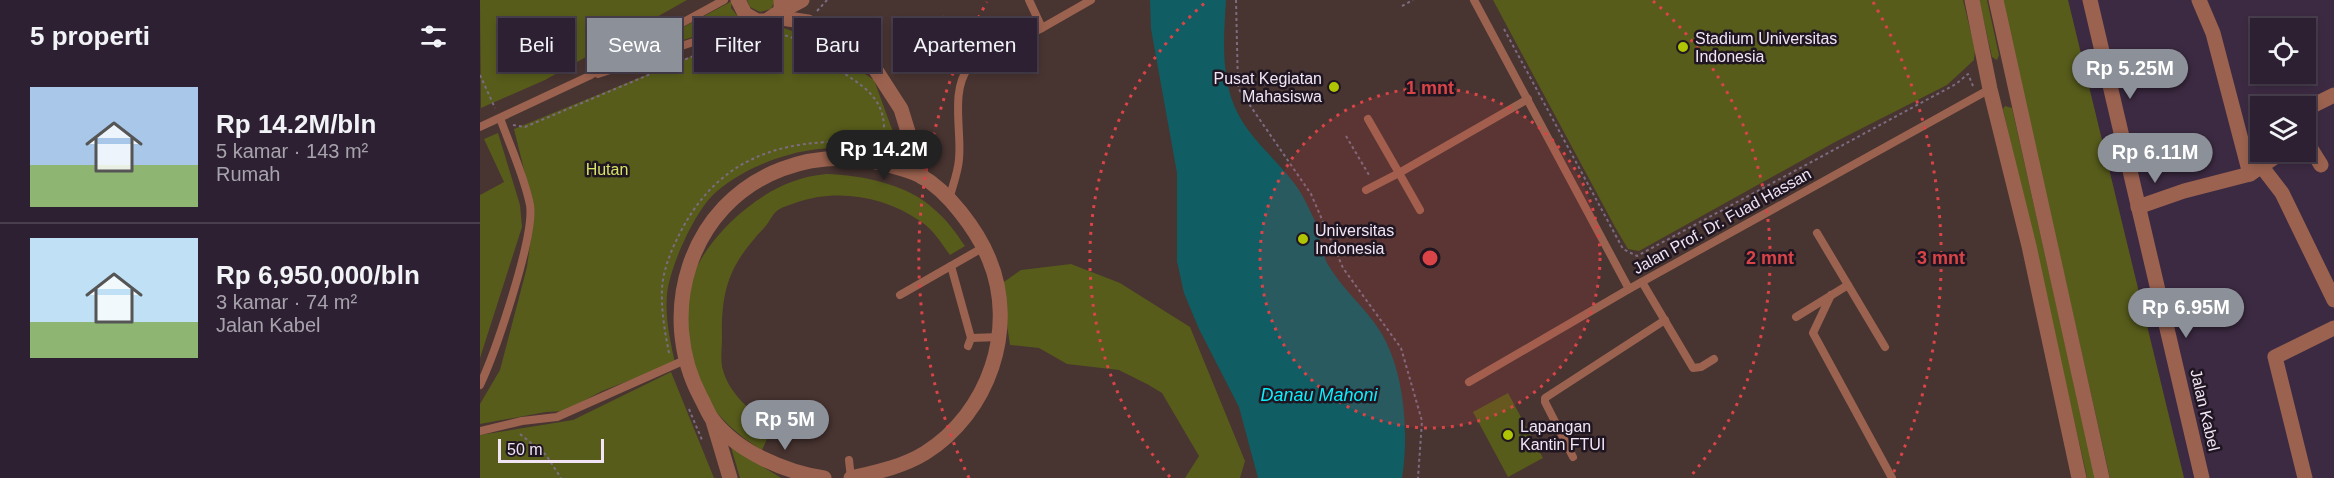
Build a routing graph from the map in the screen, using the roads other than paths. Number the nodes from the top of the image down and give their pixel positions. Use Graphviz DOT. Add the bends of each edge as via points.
graph roads {
  1 [pos="724,0"];
  2 [pos="738,0"];
  3 [pos="802,0"];
  4 [pos="1029,0"];
  5 [pos="1090,0"];
  6 [pos="1474,0"];
  7 [pos="1972,0"];
  8 [pos="1995,0"];
  9 [pos="2090,0"];
  10 [pos="2199,0"];
  11 [pos="777,14"];
  12 [pos="752,18"];
  13 [pos="1042,28"];
  14 [pos="1037,31"];
  15 [pos="694,42"];
  16 [pos="966,72"];
  17 [pos="589,76"];
  18 [pos="2014,86"];
  19 [pos="1983,92"];
  20 [pos="2334,95"];
  21 [pos="1527,99"];
  22 [pos="2316,104"];
  23 [pos="500,118"];
  24 [pos="1368,119"];
  25 [pos="480,127"];
  26 [pos="2316,157"];
  27 [pos="2268,162"];
  28 [pos="2321,165"];
  29 [pos="2256,170"];
  30 [pos="1399,173"];
  31 [pos="922,177"];
  32 [pos="1366,190"];
  33 [pos="949,201"];
  34 [pos="2138,207"];
  35 [pos="1420,210"];
  36 [pos="1817,232"];
  37 [pos="984,247"];
  38 [pos="951,266"];
  39 [pos="1642,282"];
  40 [pos="1848,285"];
  41 [pos="1629,289"];
  42 [pos="900,295"];
  43 [pos="1831,295"];
  44 [pos="2334,300"];
  45 [pos="1796,317"];
  46 [pos="1665,320"];
  47 [pos="2334,328"];
  48 [pos="1000,337"];
  49 [pos="1885,347"];
  50 [pos="1714,359"];
  51 [pos="679,364"];
  52 [pos="1468,382"];
  53 [pos="480,386"];
  54 [pos="713,420"];
  55 [pos="480,431"];
  56 [pos="1573,457"];
  57 [pos="849,460"];
  58 [pos="800,476"];
  59 [pos="730,478"];
  60 [pos="824,478"];
  61 [pos="851,478"];
  62 [pos="1892,478"];
  63 [pos="2079,478"];
  64 [pos="2102,478"];
  65 [pos="2202,478"];
  66 [pos="2305,478"];
  1 -- 17 [label="lane"];
  2 -- 12 [label="street"];
  3 -- 11 [label="street"];
  4 -- 13 [label="lane"];
  5 -- 13 [label="lane"];
  6 -- 21 [label="lane, Jalan Prof. Dr. Fuad Hassan"];
  7 -- 19 [label="street"];
  8 -- 18 [label="street"];
  9 -- 34 [label="street, Jalan Kabel"];
  10 -- 29 [label="street"];
  11 -- 31 [label="street" via="808,21 872,64 902,109"];
  13 -- 14 [label="lane"];
  15 -- 17 [label="lane"];
  16 -- 33 [label="lane" via="960,90 959,161"];
  17 -- 23 [label="lane"];
  18 -- 19 [label="street"];
  18 -- 64 [label="street"];
  19 -- 39 [label="lane, Jalan Prof. Dr. Fuad Hassan"];
  19 -- 63 [label="street" via="2029,246"];
  20 -- 22 [label="street"];
  21 -- 30 [label="lane"];
  21 -- 41 [label="lane, Jalan Prof. Dr. Fuad Hassan"];
  23 -- 25 [label="lane"];
  23 -- 53 [label="lane" via="524,184 530,207 530,232"];
  24 -- 30 [label="lane"];
  26 -- 28 [label="street"];
  27 -- 29 [label="street"];
  29 -- 34 [label="street"];
  29 -- 44 [label="street" via="2282,193"];
  30 -- 32 [label="lane"];
  30 -- 35 [label="lane"];
  31 -- 33 [label="street"];
  31 -- 51 [label="street" via="872,161 822,159 774,172 745,190 715,218 690,262 680,311"];
  33 -- 37 [label="street" via="965,216"];
  34 -- 65 [label="street, Jalan Kabel"];
  36 -- 40 [label="lane"];
  37 -- 38 [label="lane"];
  37 -- 48 [label="street" via="993,269"];
  38 -- 42 [label="lane"];
  38 -- 48 [label="lane" via="969,342"];
  39 -- 41 [label="lane, Jalan Prof. Dr. Fuad Hassan"];
  39 -- 46 [label="lane"];
  40 -- 43 [label="lane"];
  40 -- 49 [label="lane"];
  41 -- 52 [label="lane"];
  43 -- 45 [label="lane"];
  43 -- 62 [label="lane" via="1814,333"];
  46 -- 50 [label="lane" via="1693,368"];
  46 -- 56 [label="lane" via="1545,398"];
  47 -- 66 [label="street" via="2275,357"];
  48 -- 61 [label="street" via="985,386 950,434 899,466"];
  51 -- 54 [label="street"];
  51 -- 55 [label="lane" via="557,417"];
  54 -- 58 [label="street" via="761,458"];
  54 -- 59 [label="street"];
  57 -- 61 [label="lane"];
  58 -- 60 [label="street"];
}
